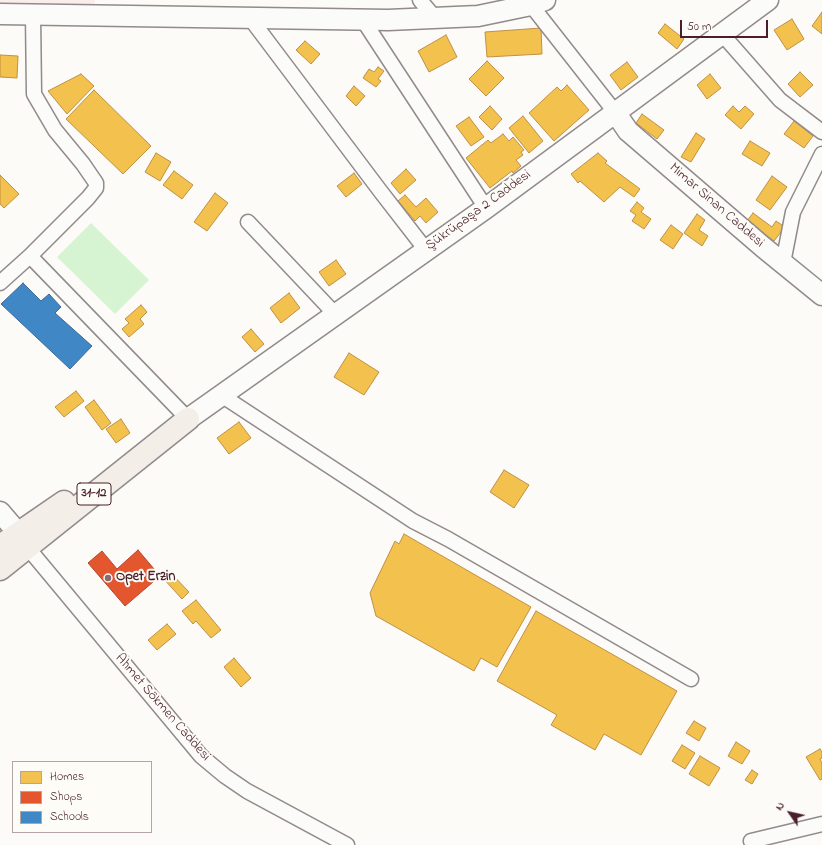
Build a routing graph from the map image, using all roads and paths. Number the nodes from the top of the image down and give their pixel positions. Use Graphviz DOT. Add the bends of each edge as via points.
graph roads {
  1 [pos="420,0"];
  2 [pos="768,0"];
  3 [pos="538,3"];
  4 [pos="0,14"];
  5 [pos="33,15"];
  6 [pos="250,18"];
  7 [pos="435,18"];
  8 [pos="362,20"];
  9 [pos="722,34"];
  10 [pos="615,112"];
  11 [pos="822,132"];
  12 [pos="822,154"];
  13 [pos="486,208"];
  14 [pos="248,222"];
  15 [pos="426,250"];
  16 [pos="30,256"];
  17 [pos="782,263"];
  18 [pos="0,283"];
  19 [pos="822,295"];
  20 [pos="335,314"];
  21 [pos="221,395"];
  22 [pos="188,419"];
  23 [pos="0,512"];
  24 [pos="22,541"];
  25 [pos="0,546"];
  26 [pos="0,569"];
  27 [pos="691,679"];
  28 [pos="822,824"];
  29 [pos="751,841"];
  30 [pos="346,845"];
  1 -- 7 [label="street"];
  2 -- 9 [label="street, Şükrüpaşa 2 Caddesi / 31-12"];
  3 -- 7 [label="street" via="478,16"];
  3 -- 10 [label="street"];
  4 -- 5 [label="street"];
  5 -- 6 [label="street"];
  5 -- 16 [label="street" via="34,94 55,130 96,183 96,188"];
  6 -- 8 [label="street"];
  6 -- 15 [label="street"];
  7 -- 8 [label="street"];
  8 -- 13 [label="street"];
  9 -- 10 [label="street, Şükrüpaşa 2 Caddesi / 31-12"];
  9 -- 11 [label="street" via="780,100"];
  10 -- 13 [label="street, Şükrüpaşa 2 Caddesi / 31-12"];
  10 -- 17 [label="street, Mimar Sinan Caddesi" via="628,131"];
  12 -- 17 [label="street" via="793,212"];
  13 -- 15 [label="street, Şükrüpaşa 2 Caddesi / 31-12"];
  14 -- 20 [label="street"];
  15 -- 20 [label="street, Şükrüpaşa 2 Caddesi / 31-12"];
  16 -- 18 [label="street"];
  16 -- 22 [label="street"];
  17 -- 19 [label="street, Mimar Sinan Caddesi"];
  20 -- 21 [label="street, Şükrüpaşa 2 Caddesi / 31-12"];
  21 -- 22 [label="street, Şükrüpaşa 2 Caddesi / 31-12"];
  21 -- 27 [label="street" via="413,521"];
  22 -- 24 [label="main road, 31-12"];
  23 -- 24 [label="street"];
  24 -- 25 [label="main road, 31-12"];
  24 -- 26 [label="main road, 31-12"];
  24 -- 30 [label="street, Ahmet Sökmen Caddesi" via="201,756 247,791"];
  28 -- 29 [label="street"];
}
